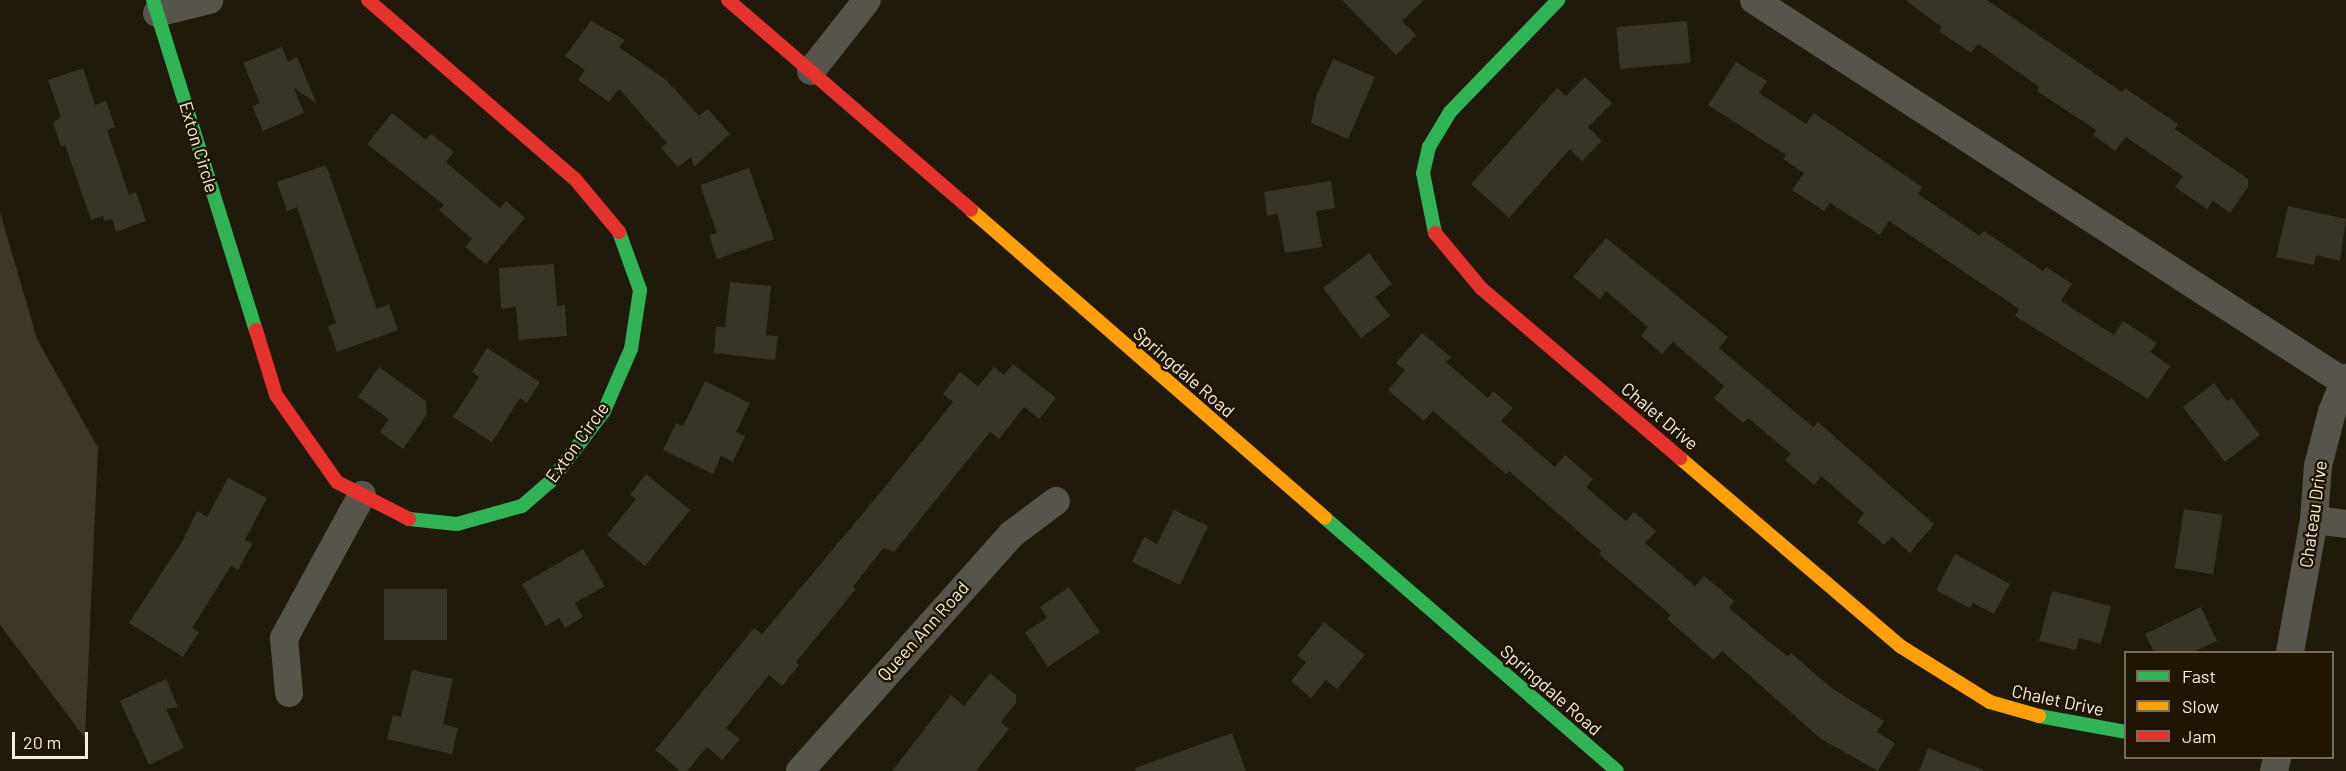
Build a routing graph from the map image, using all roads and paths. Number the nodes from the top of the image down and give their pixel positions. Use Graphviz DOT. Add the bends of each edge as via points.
graph roads {
  1 [pos="209,0"];
  2 [pos="368,0"];
  3 [pos="728,0"];
  4 [pos="867,0"];
  5 [pos="1558,0"];
  6 [pos="1754,0"];
  7 [pos="155,7"];
  8 [pos="811,71"];
  9 [pos="2345,380"];
  10 [pos="362,495"];
  11 [pos="1056,501"];
  12 [pos="2314,520"];
  13 [pos="2346,524"];
  14 [pos="2290,651"];
  15 [pos="289,693"];
  16 [pos="2124,732"];
  17 [pos="800,771"];
  18 [pos="1617,771"];
  1 -- 7 [label="street, Exton Circle"];
  2 -- 10 [label="street, Exton Circle" via="574,179 618,231 640,290 631,349 604,411 550,482 522,506 457,524 408,519"];
  3 -- 8 [label="street, Springdale Road"];
  4 -- 8 [label="street"];
  5 -- 16 [label="street, Chalet Drive" via="1450,112 1429,147 1423,173 1432,229 1450,255 1481,288 1900,646 1990,702 2018,712"];
  6 -- 9 [label="street"];
  7 -- 10 [label="street, Exton Circle" via="276,395 337,482"];
  8 -- 18 [label="street, Springdale Road"];
  9 -- 12 [label="street, Chateau Drive" via="2318,466"];
  10 -- 15 [label="street" via="284,638"];
  11 -- 17 [label="street, Queen Ann Road" via="1012,534"];
  12 -- 13 [label="street"];
  12 -- 14 [label="street, Chateau Drive"];
}
